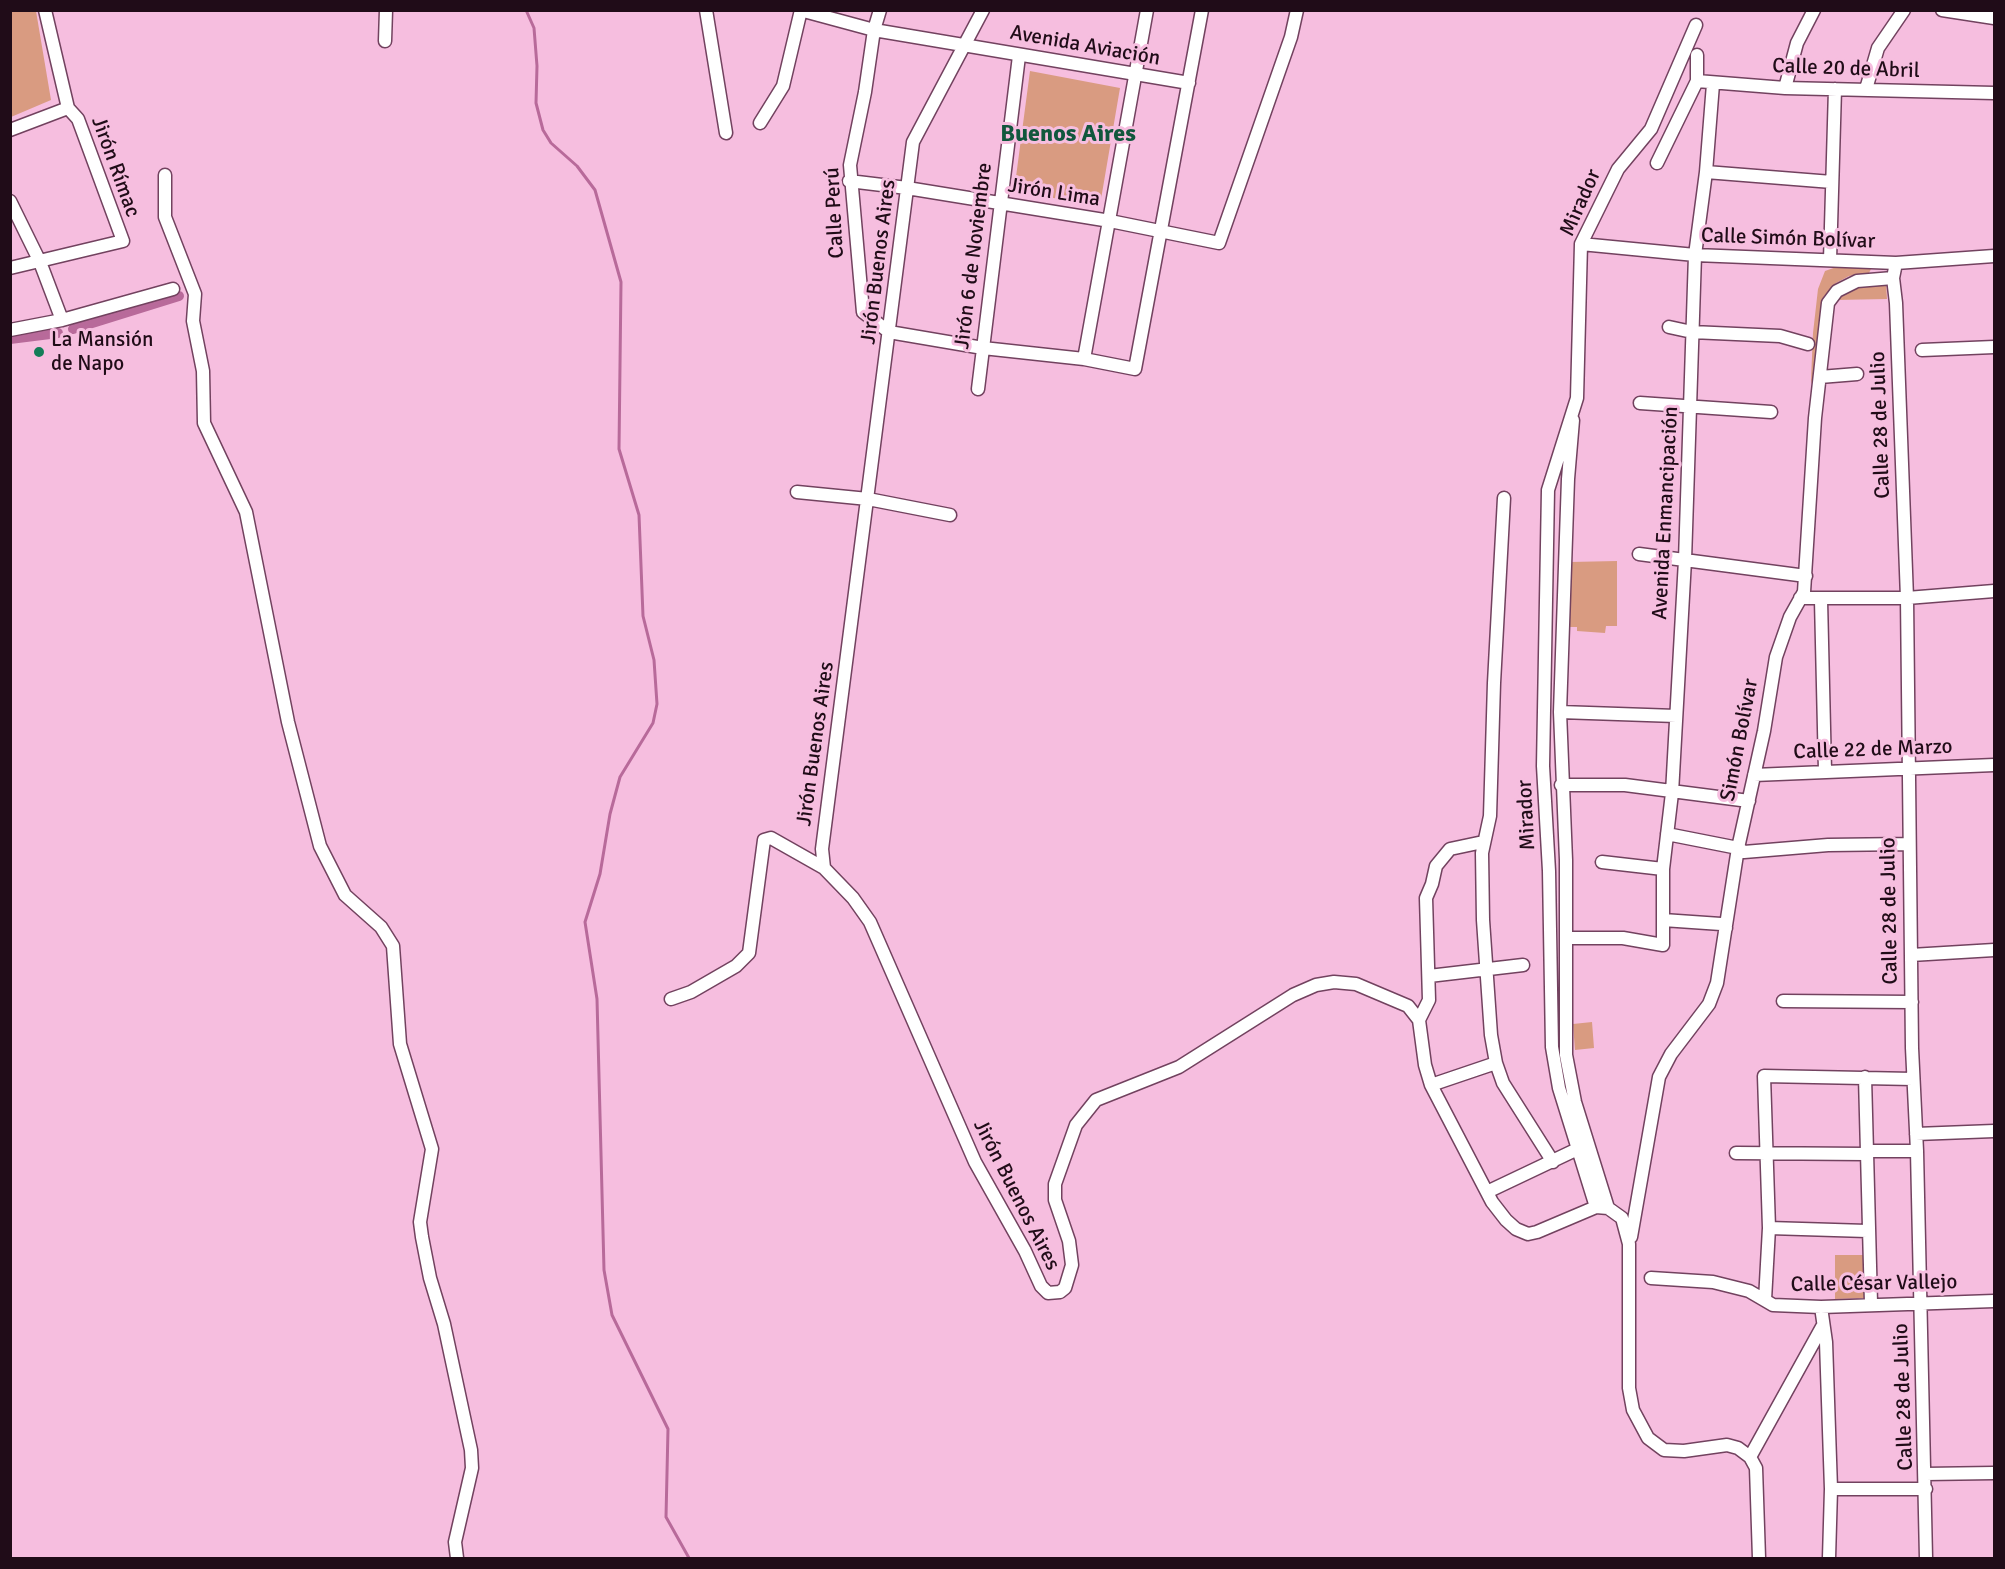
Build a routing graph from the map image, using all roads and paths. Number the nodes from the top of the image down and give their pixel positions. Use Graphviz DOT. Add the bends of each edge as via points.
graph roads {
  1 [pos="45,10"];
  2 [pos="386,10"];
  3 [pos="706,10"];
  4 [pos="880,10"];
  5 [pos="983,10"];
  6 [pos="1148,10"];
  7 [pos="1202,10"];
  8 [pos="1297,10"];
  9 [pos="1814,10"];
  10 [pos="1904,10"];
  11 [pos="1942,10"];
  12 [pos="801,11"];
  13 [pos="1995,18"];
  14 [pos="1696,25"];
  15 [pos="874,30"];
  16 [pos="385,41"];
  17 [pos="966,44"];
  18 [pos="1697,55"];
  19 [pos="1019,56"];
  20 [pos="1136,75"];
  21 [pos="1696,81"];
  22 [pos="1189,83"];
  23 [pos="1713,84"];
  24 [pos="1785,88"];
  25 [pos="1866,88"];
  26 [pos="1835,89"];
  27 [pos="1995,93"];
  28 [pos="62,111"];
  29 [pos="760,123"];
  30 [pos="10,130"];
  31 [pos="726,133"];
  32 [pos="1657,163"];
  33 [pos="1706,172"];
  34 [pos="165,175"];
  35 [pos="849,181"];
  36 [pos="1832,182"];
  37 [pos="907,188"];
  38 [pos="10,201"];
  39 [pos="1000,204"];
  40 [pos="1110,221"];
  41 [pos="1162,231"];
  42 [pos="1581,244"];
  43 [pos="1695,255"];
  44 [pos="1995,256"];
  45 [pos="1830,260"];
  46 [pos="40,262"];
  47 [pos="1896,263"];
  48 [pos="10,268"];
  49 [pos="1893,278"];
  50 [pos="173,289"];
  51 [pos="62,320"];
  52 [pos="1669,327"];
  53 [pos="10,330"];
  54 [pos="889,332"];
  55 [pos="1692,332"];
  56 [pos="1808,344"];
  57 [pos="1995,346"];
  58 [pos="982,348"];
  59 [pos="1922,350"];
  60 [pos="1084,359"];
  61 [pos="1857,374"];
  62 [pos="1820,377"];
  63 [pos="978,389"];
  64 [pos="1640,403"];
  65 [pos="1691,408"];
  66 [pos="1771,412"];
  67 [pos="1573,419"];
  68 [pos="797,492"];
  69 [pos="1504,498"];
  70 [pos="868,499"];
  71 [pos="950,515"];
  72 [pos="1639,554"];
  73 [pos="1685,560"];
  74 [pos="1806,576"];
  75 [pos="1995,591"];
  76 [pos="1800,598"];
  77 [pos="1907,598"];
  78 [pos="1821,600"];
  79 [pos="1560,712"];
  80 [pos="1676,716"];
  81 [pos="1995,765"];
  82 [pos="1907,768"];
  83 [pos="1825,771"];
  84 [pos="1754,775"];
  85 [pos="1561,785"];
  86 [pos="1672,793"];
  87 [pos="1749,801"];
  88 [pos="1667,834"];
  89 [pos="1483,842"];
  90 [pos="1908,844"];
  91 [pos="1738,848"];
  92 [pos="1602,862"];
  93 [pos="824,868"];
  94 [pos="1663,869"];
  95 [pos="1663,920"];
  96 [pos="1726,928"];
  97 [pos="1567,938"];
  98 [pos="1995,950"];
  99 [pos="1911,955"];
  100 [pos="1522,966"];
  101 [pos="1486,969"];
  102 [pos="1429,976"];
  103 [pos="671,999"];
  104 [pos="1783,1001"];
  105 [pos="1912,1002"];
  106 [pos="1419,1020"];
  107 [pos="1496,1063"];
  108 [pos="1865,1077"];
  109 [pos="1913,1079"];
  110 [pos="1431,1085"];
  111 [pos="1995,1131"];
  112 [pos="1916,1134"];
  113 [pos="1583,1146"];
  114 [pos="1917,1151"];
  115 [pos="1767,1152"];
  116 [pos="1736,1154"];
  117 [pos="1866,1154"];
  118 [pos="1553,1162"];
  119 [pos="1487,1192"];
  120 [pos="1602,1207"];
  121 [pos="1769,1228"];
  122 [pos="1867,1231"];
  123 [pos="1629,1244"];
  124 [pos="1651,1278"];
  125 [pos="1765,1300"];
  126 [pos="1995,1301"];
  127 [pos="1921,1302"];
  128 [pos="1871,1304"];
  129 [pos="1821,1307"];
  130 [pos="1822,1327"];
  131 [pos="1750,1457"];
  132 [pos="1995,1473"];
  133 [pos="1925,1474"];
  134 [pos="1831,1489"];
  135 [pos="1926,1489"];
  136 [pos="457,1558"];
  137 [pos="1759,1558"];
  138 [pos="1829,1558"];
  139 [pos="1926,1558"];
  1 -- 28 [label="street, Jirón Rímac"];
  2 -- 16 [label="street"];
  3 -- 31 [label="street"];
  4 -- 15 [label="street, Calle Perú"];
  5 -- 17 [label="street, Jirón Buenos Aires"];
  6 -- 20 [label="street"];
  7 -- 22 [label="street"];
  8 -- 41 [label="street, Jirón Lima" via="1219,243"];
  9 -- 24 [label="street" via="1797,43"];
  10 -- 25 [label="street" via="1878,48"];
  11 -- 13 [label="street"];
  12 -- 15 [label="street, Avenida Aviación"];
  12 -- 29 [label="street" via="783,86"];
  14 -- 42 [label="street, Mirador" via="1651,129 1618,169"];
  15 -- 17 [label="street, Avenida Aviación"];
  15 -- 35 [label="street, Calle Perú"];
  17 -- 19 [label="street, Avenida Aviación"];
  17 -- 37 [label="street, Jirón Buenos Aires" via="913,142"];
  18 -- 21 [label="street"];
  19 -- 20 [label="street, Avenida Aviación"];
  19 -- 39 [label="street, Jirón 6 de Noviembre"];
  20 -- 22 [label="street, Avenida Aviación"];
  20 -- 40 [label="street"];
  21 -- 23 [label="street, Calle 20 de Abril"];
  21 -- 32 [label="street"];
  22 -- 41 [label="street"];
  23 -- 24 [label="street, Calle 20 de Abril"];
  23 -- 33 [label="street, Avenida Enmancipación"];
  24 -- 26 [label="street, Calle 20 de Abril"];
  25 -- 26 [label="street, Calle 20 de Abril"];
  25 -- 27 [label="street, Calle 20 de Abril"];
  26 -- 36 [label="street"];
  28 -- 30 [label="street"];
  28 -- 46 [label="street, Jirón Rímac" via="78,119 123,241"];
  33 -- 36 [label="street"];
  33 -- 43 [label="street, Avenida Enmancipación"];
  34 -- 136 [label="street" via="165,217 195,294 193,321 203,371 204,423 246,512 288,722 320,846 345,895 381,927 393,946 400,1044 432,1149 420,1222 422,1237 471,1450 472,1468 455,1542"];
  35 -- 37 [label="street, Jirón Lima"];
  35 -- 54 [label="street, Calle Perú" via="863,312"];
  36 -- 45 [label="street"];
  37 -- 39 [label="street, Jirón Lima"];
  37 -- 54 [label="street, Jirón Buenos Aires"];
  38 -- 46 [label="street"];
  39 -- 40 [label="street, Jirón Lima"];
  39 -- 58 [label="street, Jirón 6 de Noviembre"];
  40 -- 41 [label="street, Jirón Lima"];
  40 -- 60 [label="street"];
  41 -- 60 [label="street" via="1135,369"];
  42 -- 43 [label="street, Calle Simón Bolívar"];
  42 -- 67 [label="street, Mirador" via="1578,379"];
  43 -- 45 [label="street, Calle Simón Bolívar"];
  43 -- 55 [label="street, Avenida Enmancipación"];
  44 -- 47 [label="street, Calle Simón Bolívar"];
  45 -- 47 [label="street, Calle Simón Bolívar"];
  46 -- 48 [label="street"];
  46 -- 51 [label="street"];
  47 -- 49 [label="street, Calle 28 de Julio"];
  49 -- 62 [label="street, Simón Bolívar" via="1857,281 1831,297"];
  49 -- 77 [label="street, Calle 28 de Julio"];
  50 -- 51 [label="street"];
  51 -- 53 [label="street"];
  52 -- 55 [label="street"];
  54 -- 58 [label="street"];
  54 -- 70 [label="street, Jirón Buenos Aires"];
  55 -- 56 [label="street" via="1780,336"];
  55 -- 65 [label="street, Avenida Enmancipación"];
  57 -- 59 [label="street"];
  58 -- 60 [label="street"];
  58 -- 63 [label="street, Jirón 6 de Noviembre"];
  61 -- 62 [label="street"];
  62 -- 74 [label="street, Simón Bolívar"];
  64 -- 65 [label="street"];
  65 -- 66 [label="street"];
  65 -- 73 [label="street, Avenida Enmancipación"];
  67 -- 79 [label="street, Mirador"];
  67 -- 113 [label="street, Mirador" via="1548,490 1543,755 1552,1047 1559,1088"];
  68 -- 70 [label="street"];
  69 -- 89 [label="street" via="1490,816"];
  70 -- 71 [label="street"];
  70 -- 93 [label="street, Jirón Buenos Aires" via="822,849"];
  72 -- 73 [label="street"];
  73 -- 74 [label="street"];
  73 -- 80 [label="street, Avenida Enmancipación"];
  74 -- 76 [label="street, Simón Bolívar"];
  75 -- 77 [label="street"];
  76 -- 78 [label="street"];
  76 -- 84 [label="street, Simón Bolívar" via="1776,657"];
  77 -- 78 [label="street"];
  77 -- 82 [label="street, Calle 28 de Julio"];
  78 -- 83 [label="street"];
  79 -- 80 [label="street"];
  79 -- 85 [label="street, Mirador"];
  80 -- 86 [label="street, Avenida Enmancipación"];
  81 -- 82 [label="street, Calle 22 de Marzo"];
  82 -- 83 [label="street, Calle 22 de Marzo"];
  82 -- 90 [label="street, Calle 28 de Julio"];
  83 -- 84 [label="street, Calle 22 de Marzo"];
  84 -- 87 [label="street, Simón Bolívar"];
  85 -- 86 [label="street" via="1625,785"];
  85 -- 97 [label="street, Mirador"];
  86 -- 87 [label="street"];
  86 -- 88 [label="street, Avenida Enmancipación"];
  87 -- 91 [label="street, Simón Bolívar"];
  88 -- 91 [label="street"];
  88 -- 94 [label="street, Avenida Enmancipación"];
  89 -- 101 [label="street"];
  89 -- 102 [label="street" via="1450,849 1436,866 1425,898"];
  90 -- 91 [label="street" via="1744,852"];
  90 -- 99 [label="street, Calle 28 de Julio"];
  91 -- 96 [label="street, Simón Bolívar"];
  92 -- 94 [label="street"];
  93 -- 103 [label="street" via="771,838 764,840 749,953 727,972"];
  93 -- 106 [label="street, Jirón Buenos Aires" via="870,922 975,1162 1048,1293 1065,1288 1072,1264 1069,1241 1055,1200 1055,1184 1076,1125 1096,1100 1179,1066 1293,995 1316,985 1344,983 1365,987 1408,1006"];
  94 -- 95 [label="street, Avenida Enmancipación"];
  95 -- 96 [label="street" via="1721,924"];
  95 -- 97 [label="street, Avenida Enmancipación" via="1663,945 1623,938"];
  96 -- 123 [label="street, Simón Bolívar" via="1717,983 1709,1004 1671,1054 1659,1077"];
  97 -- 113 [label="street, Mirador" via="1567,1065"];
  98 -- 99 [label="street"];
  99 -- 105 [label="street, Calle 28 de Julio"];
  100 -- 101 [label="street"];
  101 -- 102 [label="street"];
  101 -- 107 [label="street"];
  102 -- 106 [label="street" via="1429,1000"];
  104 -- 105 [label="street"];
  105 -- 109 [label="street, Calle 28 de Julio"];
  106 -- 110 [label="street"];
  107 -- 110 [label="street"];
  107 -- 118 [label="street" via="1521,1116"];
  108 -- 109 [label="street"];
  108 -- 115 [label="street" via="1764,1076"];
  108 -- 117 [label="street"];
  109 -- 112 [label="street, Calle 28 de Julio"];
  110 -- 119 [label="street"];
  111 -- 112 [label="street"];
  112 -- 114 [label="street, Calle 28 de Julio"];
  113 -- 118 [label="street"];
  113 -- 120 [label="street, Mirador"];
  114 -- 117 [label="street"];
  114 -- 127 [label="street, Calle 28 de Julio"];
  115 -- 116 [label="street"];
  115 -- 117 [label="street"];
  115 -- 121 [label="street"];
  117 -- 122 [label="street"];
  118 -- 119 [label="street"];
  119 -- 120 [label="street" via="1506,1220 1528,1234"];
  120 -- 123 [label="street" via="1625,1222"];
  121 -- 122 [label="street"];
  121 -- 125 [label="street"];
  122 -- 128 [label="street"];
  123 -- 131 [label="street" via="1629,1388 1638,1422 1653,1443 1668,1451 1727,1445"];
  124 -- 125 [label="street, Calle César Vallejo" via="1713,1282 1749,1291"];
  125 -- 129 [label="street, Calle César Vallejo" via="1773,1305"];
  126 -- 127 [label="street, Calle César Vallejo"];
  127 -- 128 [label="street, Calle César Vallejo"];
  127 -- 133 [label="street, Calle 28 de Julio"];
  128 -- 129 [label="street, Calle César Vallejo"];
  129 -- 130 [label="street"];
  130 -- 131 [label="street"];
  130 -- 134 [label="street" via="1826,1342"];
  131 -- 137 [label="street" via="1756,1468"];
  132 -- 133 [label="street"];
  133 -- 135 [label="street, Calle 28 de Julio"];
  134 -- 135 [label="street"];
  134 -- 138 [label="street"];
  135 -- 139 [label="street, Calle 28 de Julio"];
}
